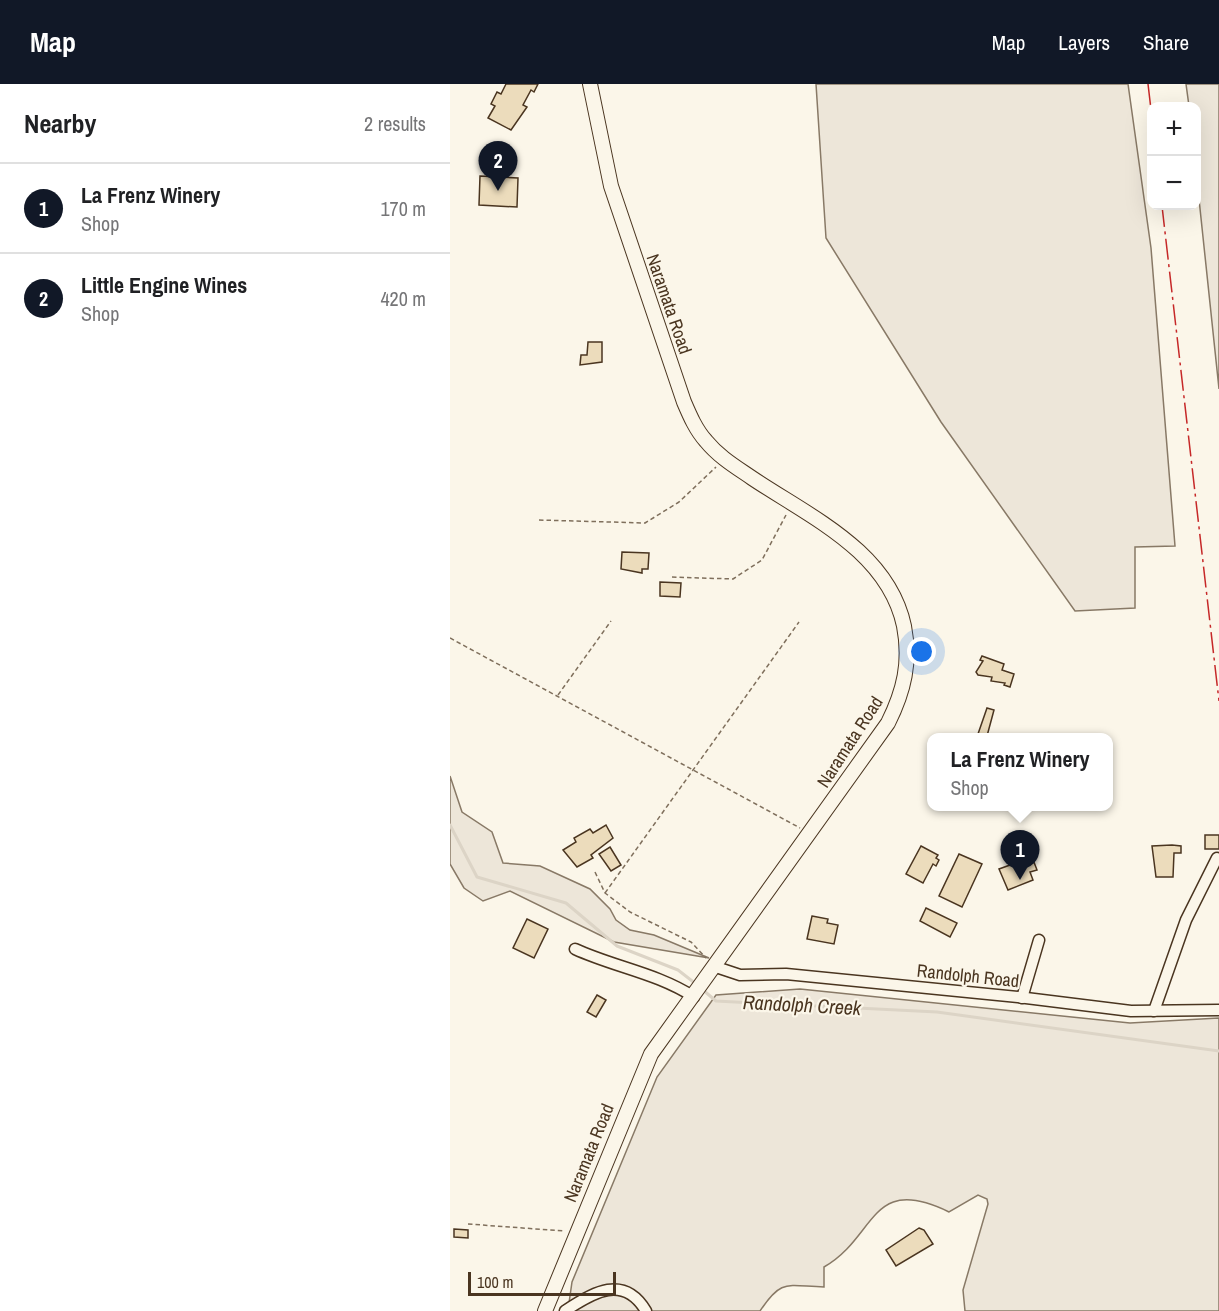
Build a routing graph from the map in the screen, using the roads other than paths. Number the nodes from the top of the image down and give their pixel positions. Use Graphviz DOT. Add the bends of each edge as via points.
graph roads {
  1 [pos="590,84"];
  2 [pos="1217,858"];
  3 [pos="1039,940"];
  4 [pos="574,949"];
  5 [pos="716,967"];
  6 [pos="694,997"];
  7 [pos="1023,998"];
  8 [pos="1219,1010"];
  9 [pos="1154,1011"];
  10 [pos="545,1311"];
  11 [pos="566,1311"];
  12 [pos="646,1311"];
  1 -- 5 [label="main road, Naramata Road" via="611,186 684,402 705,441 724,459 850,543 880,572 902,617 907,648 903,690 896,707 870,750"];
  2 -- 9 [label="street" via="1186,920"];
  3 -- 7 [label="street"];
  4 -- 6 [label="street" via="665,980"];
  5 -- 6 [label="main road, Naramata Road"];
  5 -- 7 [label="street, Randolph Road" via="740,975 786,975"];
  6 -- 10 [label="main road, Naramata Road" via="643,1070"];
  7 -- 9 [label="street, Randolph Road"];
  8 -- 9 [label="street, Randolph Road"];
  11 -- 12 [label="street" via="588,1295 609,1289 629,1293"];
}
